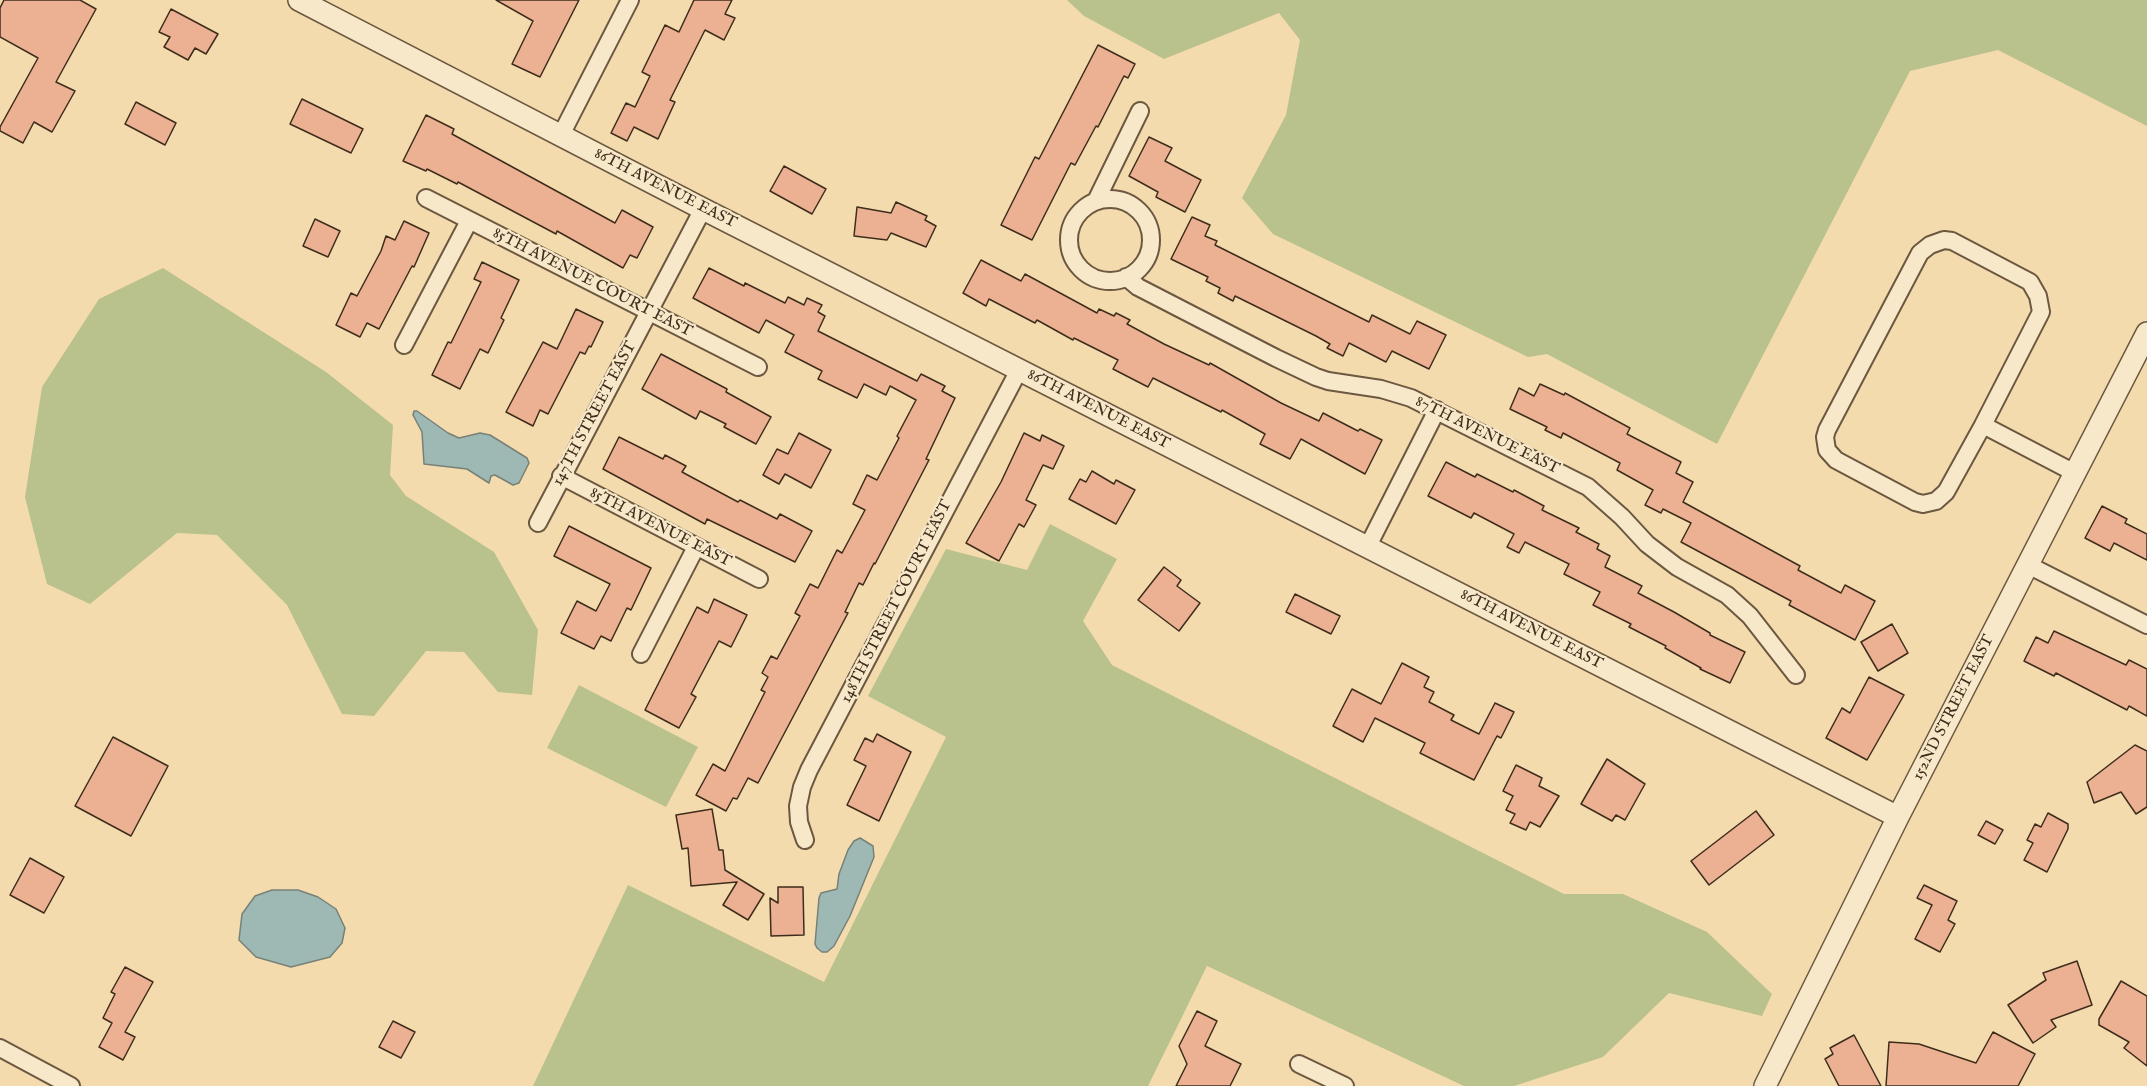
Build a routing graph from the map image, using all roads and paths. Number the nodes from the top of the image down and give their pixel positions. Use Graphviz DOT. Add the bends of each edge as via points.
graph roads {
  1 [pos="299,0"];
  2 [pos="630,0"];
  3 [pos="1140,111"];
  4 [pos="561,135"];
  5 [pos="426,198"];
  6 [pos="1096,201"];
  7 [pos="703,209"];
  8 [pos="469,221"];
  9 [pos="1126,277"];
  10 [pos="649,311"];
  11 [pos="2147,333"];
  12 [pos="404,345"];
  13 [pos="758,367"];
  14 [pos="1018,370"];
  15 [pos="1437,410"];
  16 [pos="1983,425"];
  17 [pos="2075,473"];
  18 [pos="561,476"];
  19 [pos="538,523"];
  20 [pos="696,546"];
  21 [pos="1368,546"];
  22 [pos="2028,565"];
  23 [pos="759,579"];
  24 [pos="2147,625"];
  25 [pos="641,654"];
  26 [pos="1796,675"];
  27 [pos="1898,817"];
  28 [pos="805,840"];
  29 [pos="0,1048"];
  30 [pos="1299,1064"];
  31 [pos="71,1086"];
  32 [pos="1344,1086"];
  33 [pos="1765,1086"];
  1 -- 4 [label="street, 86TH AVENUE EAST"];
  2 -- 4 [label="street"];
  3 -- 6 [label="street"];
  4 -- 7 [label="street, 86TH AVENUE EAST"];
  5 -- 8 [label="street, 85TH AVENUE COURT EAST"];
  6 -- 9 [label="street" via="1123,200 1140,212 1150,229 1148,255 1141,267"];
  6 -- 9 [label="street" via="1076,218 1070,238 1073,257 1092,276 1104,280"];
  7 -- 10 [label="street, 147TH STREET EAST"];
  7 -- 14 [label="street, 86TH AVENUE EAST"];
  8 -- 10 [label="street, 85TH AVENUE COURT EAST"];
  8 -- 12 [label="street"];
  9 -- 15 [label="street, 87TH AVENUE EAST" via="1138,287 1316,377 1391,392"];
  10 -- 13 [label="street, 85TH AVENUE COURT EAST"];
  10 -- 18 [label="street, 147TH STREET EAST"];
  11 -- 17 [label="street, 152ND STREET EAST"];
  14 -- 21 [label="street, 86TH AVENUE EAST"];
  14 -- 28 [label="street, 148TH STREET COURT EAST" via="809,770 798,806"];
  15 -- 21 [label="street"];
  15 -- 26 [label="street, 87TH AVENUE EAST" via="1588,487 1647,544 1677,567 1726,595 1750,616"];
  16 -- 16 [label="street" via="2041,312 2040,303 2030,282 1952,241 1936,242 1920,253 1827,430 1825,444 1836,460 1923,504 1936,501 1946,492"];
  16 -- 17 [label="street"];
  17 -- 22 [label="street, 152ND STREET EAST"];
  18 -- 19 [label="street, 147TH STREET EAST"];
  18 -- 20 [label="street, 85TH AVENUE EAST"];
  20 -- 23 [label="street, 85TH AVENUE EAST"];
  20 -- 25 [label="street"];
  21 -- 27 [label="street, 86TH AVENUE EAST"];
  22 -- 24 [label="street"];
  22 -- 27 [label="street, 152ND STREET EAST"];
  27 -- 33 [label="street, 152ND STREET EAST"];
  29 -- 31 [label="street"];
  30 -- 32 [label="street"];
}
